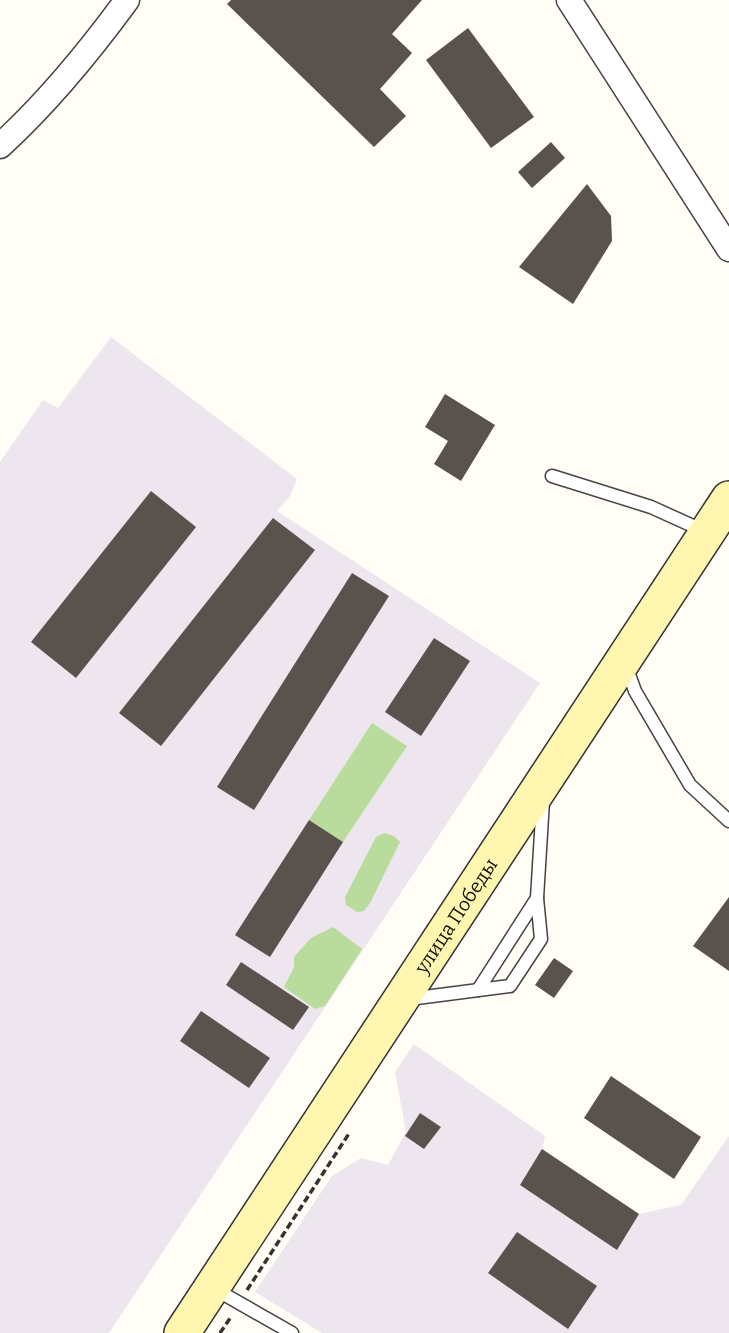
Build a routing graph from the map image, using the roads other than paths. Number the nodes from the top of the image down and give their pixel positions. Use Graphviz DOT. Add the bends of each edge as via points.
graph roads {
  1 [pos="127,0"];
  2 [pos="569,0"];
  3 [pos="0,146"];
  4 [pos="729,249"];
  5 [pos="552,476"];
  6 [pos="729,499"];
  7 [pos="707,532"];
  8 [pos="624,659"];
  9 [pos="544,780"];
  10 [pos="729,821"];
  11 [pos="537,898"];
  12 [pos="478,990"];
  13 [pos="399,1001"];
  14 [pos="212,1287"];
  15 [pos="182,1333"];
  16 [pos="292,1333"];
  1 -- 3 [label="street" via="25,123"];
  2 -- 4 [label="street"];
  5 -- 7 [label="lane" via="651,507"];
  6 -- 7 [label="main road, улица Победы"];
  7 -- 8 [label="main road, улица Победы"];
  8 -- 9 [label="main road, улица Победы"];
  8 -- 10 [label="lane" via="635,691 690,785"];
  9 -- 11 [label="lane"];
  9 -- 13 [label="main road, улица Победы"];
  11 -- 12 [label="lane"];
  11 -- 12 [label="lane" via="541,939 510,986"];
  12 -- 13 [label="lane"];
  13 -- 14 [label="main road, улица Победы"];
  14 -- 15 [label="main road, улица Победы"];
  14 -- 16 [label="lane"];
}
